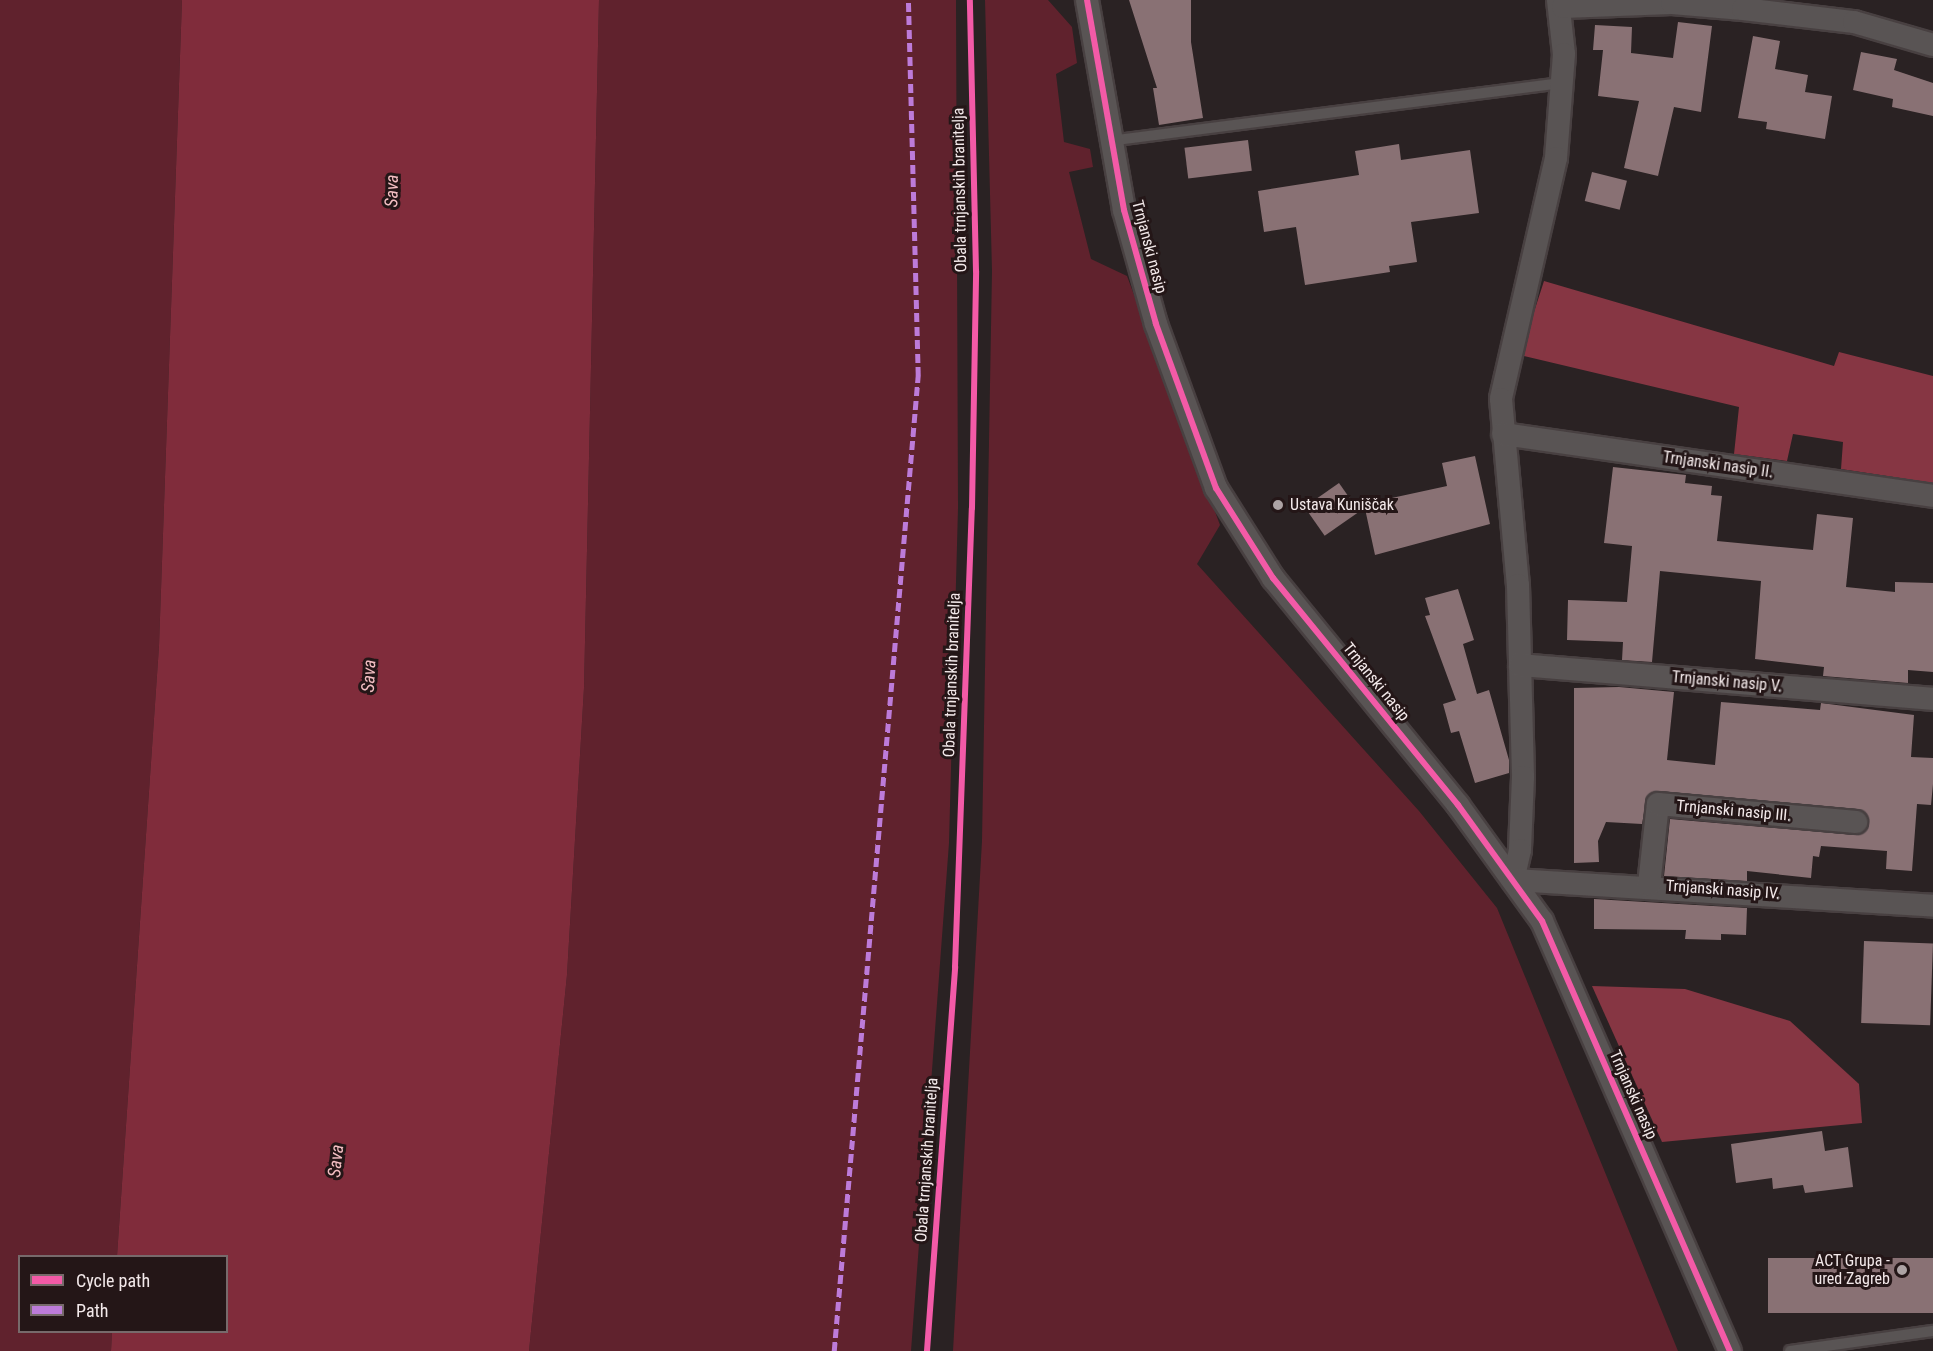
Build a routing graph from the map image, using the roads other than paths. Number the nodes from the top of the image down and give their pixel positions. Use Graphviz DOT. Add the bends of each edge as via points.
graph roads {
  1 [pos="1087,0"];
  2 [pos="1561,4"];
  3 [pos="1933,45"];
  4 [pos="1562,83"];
  5 [pos="1109,141"];
  6 [pos="1503,434"];
  7 [pos="1933,495"];
  8 [pos="1520,665"];
  9 [pos="1933,699"];
  10 [pos="1856,822"];
  11 [pos="1513,880"];
  12 [pos="1648,885"];
  13 [pos="1933,906"];
  14 [pos="1933,1331"];
  15 [pos="1730,1351"];
  16 [pos="1790,1351"];
  1 -- 5 [label="street, Trnjanski nasip"];
  2 -- 3 [label="street" via="1672,3 1743,9 1854,22"];
  2 -- 4 [label="street"];
  4 -- 5 [label="lane"];
  4 -- 6 [label="street" via="1548,210 1504,371"];
  5 -- 11 [label="street, Trnjanski nasip" via="1156,324 1216,488 1273,578"];
  6 -- 7 [label="street, Trnjanski nasip II."];
  6 -- 8 [label="street"];
  8 -- 9 [label="street, Trnjanski nasip V."];
  8 -- 11 [label="street" via="1522,822"];
  10 -- 12 [label="street, Trnjanski nasip III." via="1658,804"];
  11 -- 12 [label="street, Trnjanski nasip IV."];
  11 -- 15 [label="street, Trnjanski nasip" via="1542,921"];
  12 -- 13 [label="street, Trnjanski nasip IV."];
  14 -- 16 [label="lane"];
}
